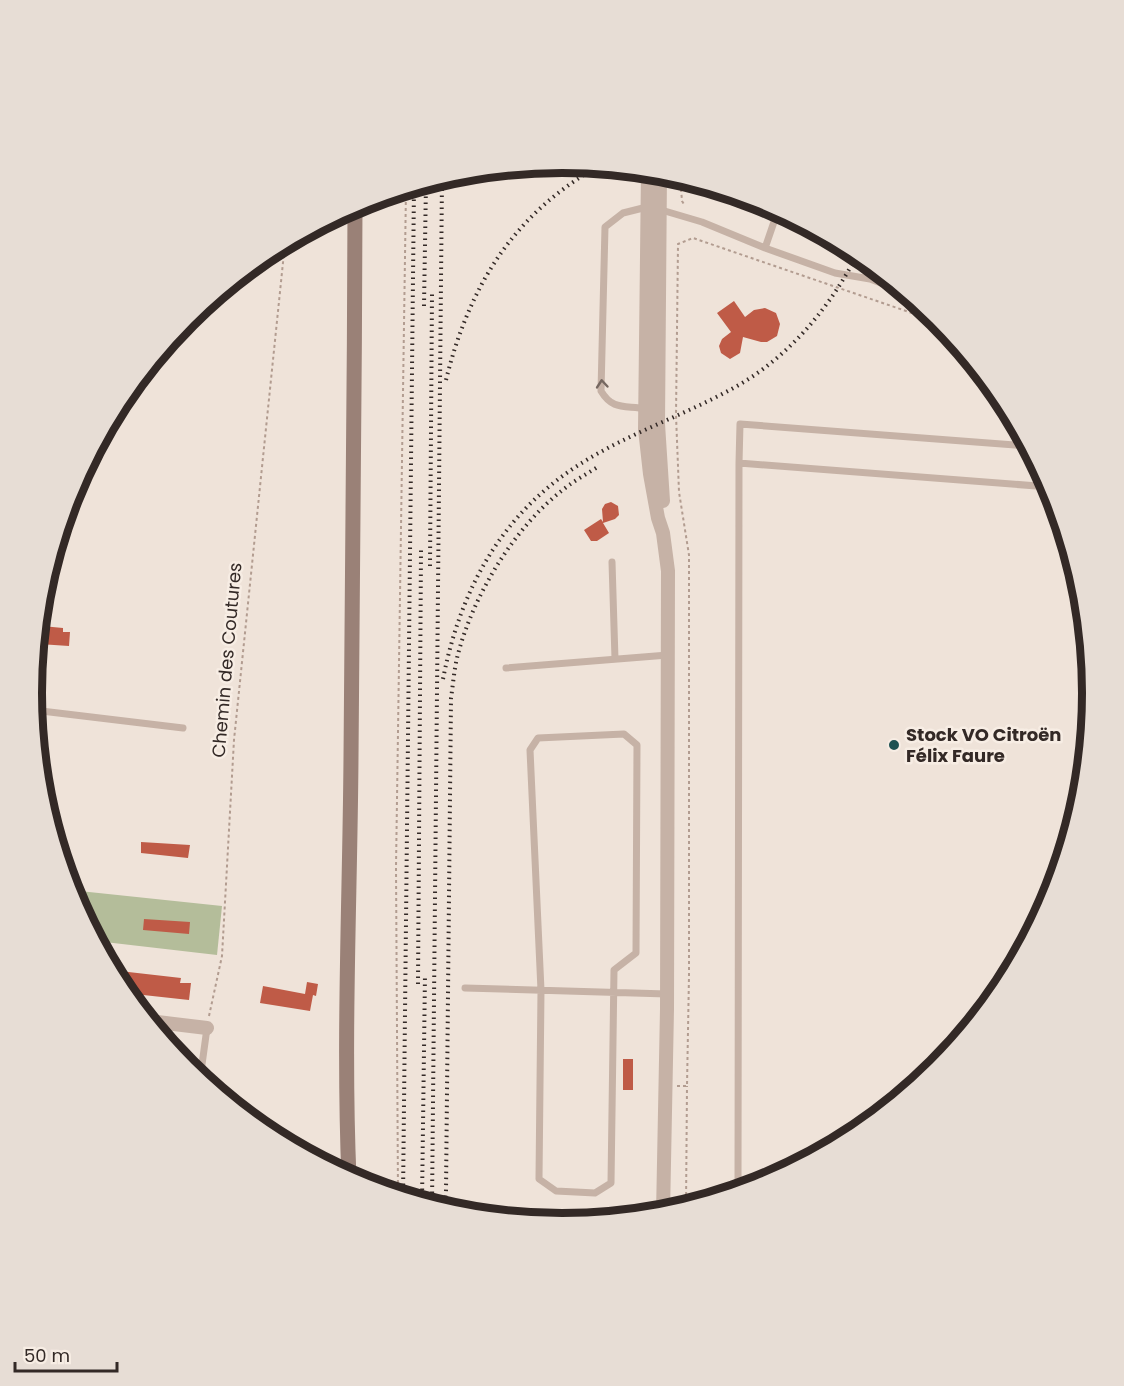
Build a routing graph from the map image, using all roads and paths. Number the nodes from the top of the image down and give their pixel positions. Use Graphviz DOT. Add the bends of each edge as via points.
graph roads {
  1 [pos="650,181"];
  2 [pos="658,182"];
  3 [pos="680,187"];
  4 [pos="406,198"];
  5 [pos="654,208"];
  6 [pos="687,209"];
  7 [pos="355,217"];
  8 [pos="775,219"];
  9 [pos="765,248"];
  10 [pos="284,254"];
  11 [pos="871,275"];
  12 [pos="870,279"];
  13 [pos="884,284"];
  14 [pos="919,315"];
  15 [pos="646,409"];
  16 [pos="1019,445"];
  17 [pos="739,463"];
  18 [pos="1038,486"];
  19 [pos="663,533"];
  20 [pos="612,562"];
  21 [pos="668,655"];
  22 [pos="615,659"];
  23 [pos="506,668"];
  24 [pos="43,711"];
  25 [pos="183,728"];
  26 [pos="465,988"];
  27 [pos="541,990"];
  28 [pos="613,992"];
  29 [pos="667,994"];
  30 [pos="159,1022"];
  31 [pos="207,1028"];
  32 [pos="202,1068"];
  33 [pos="687,1086"];
  34 [pos="666,1087"];
  35 [pos="346,1109"];
  36 [pos="342,1163"];
  37 [pos="348,1166"];
  38 [pos="738,1182"];
  39 [pos="398,1186"];
  40 [pos="686,1198"];
  41 [pos="663,1203"];
  1 -- 5 [label="street"];
  2 -- 5 [label="street"];
  3 -- 6 [label="path" via="681,201"];
  4 -- 39 [label="path" via="396,867"];
  5 -- 9 [label="lane" via="702,222"];
  5 -- 15 [label="street"];
  15 -- 5 [label="lane, one-way" via="616,407 601,391 605,227 623,213"];
  5 -- 19 [label="street"];
  7 -- 35 [label="main road"];
  8 -- 9 [label="lane"];
  9 -- 12 [label="lane" via="835,273"];
  10 -- 31 [label="path, Chemin des Coutures" via="234,740 222,956"];
  11 -- 12 [label="lane"];
  12 -- 13 [label="lane"];
  14 -- 33 [label="path" via="693,238 678,244 679,492 689,555"];
  15 -- 19 [label="street" via="650,474"];
  16 -- 17 [label="lane" via="740,424"];
  17 -- 18 [label="lane"];
  17 -- 38 [label="lane"];
  19 -- 21 [label="street" via="668,571"];
  20 -- 22 [label="lane"];
  21 -- 22 [label="lane"];
  21 -- 29 [label="street"];
  22 -- 23 [label="lane"];
  24 -- 25 [label="lane"];
  26 -- 27 [label="lane"];
  27 -- 28 [label="lane"];
  27 -- 28 [label="lane" via="539,1179 556,1191 595,1193 611,1183"];
  27 -- 28 [label="lane" via="530,750 538,738 624,734 637,745 636,953 614,970"];
  28 -- 29 [label="lane"];
  29 -- 34 [label="street"];
  30 -- 31 [label="street"];
  31 -- 32 [label="lane"];
  33 -- 34 [label="path"];
  33 -- 40 [label="path"];
  34 -- 41 [label="street"];
  35 -- 36 [label="main road"];
  35 -- 37 [label="main road"];
}
